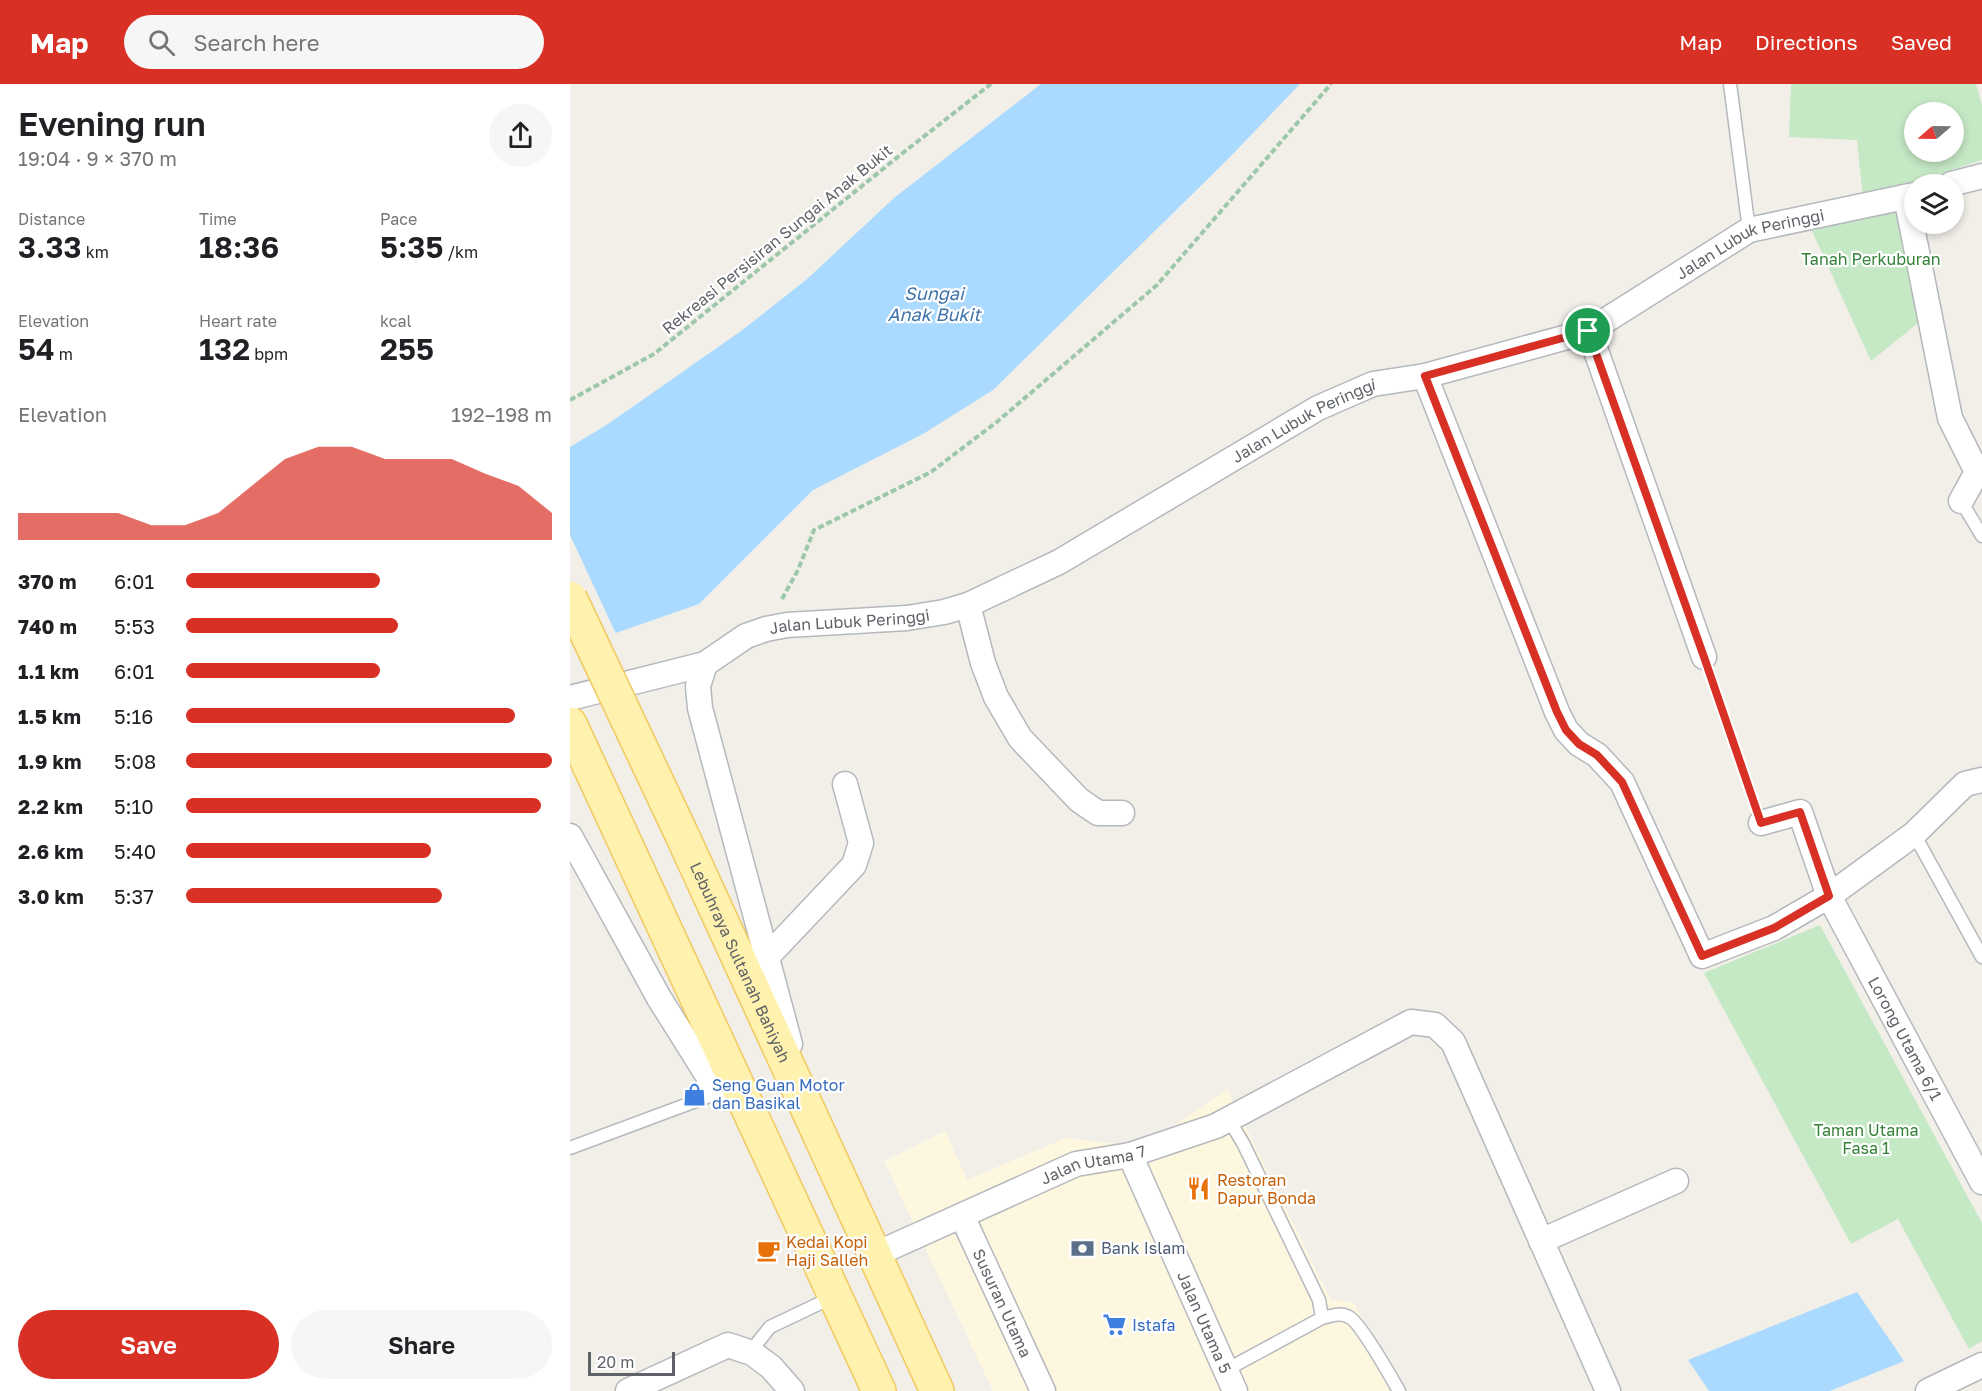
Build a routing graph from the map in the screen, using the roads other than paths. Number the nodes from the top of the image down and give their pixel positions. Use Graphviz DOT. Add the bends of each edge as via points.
graph roads {
  1 [pos="1730,84"];
  2 [pos="1982,176"];
  3 [pos="1964,181"];
  4 [pos="1904,197"];
  5 [pos="1749,230"];
  6 [pos="1917,234"];
  7 [pos="1588,331"];
  8 [pos="1425,376"];
  9 [pos="1979,470"];
  10 [pos="1961,501"];
  11 [pos="1982,536"];
  12 [pos="570,598"];
  13 [pos="968,605"];
  14 [pos="1704,657"];
  15 [pos="705,664"];
  16 [pos="570,698"];
  17 [pos="570,724"];
  18 [pos="1982,780"];
  19 [pos="845,784"];
  20 [pos="1122,813"];
  21 [pos="1761,823"];
  22 [pos="1914,834"];
  23 [pos="570,836"];
  24 [pos="1829,896"];
  25 [pos="767,957"];
  26 [pos="1982,957"];
  27 [pos="732,1089"];
  28 [pos="809,1113"];
  29 [pos="1229,1120"];
  30 [pos="570,1148"];
  31 [pos="1130,1155"];
  32 [pos="1676,1181"];
  33 [pos="1982,1182"];
  34 [pos="962,1216"];
  35 [pos="1541,1240"];
  36 [pos="874,1255"];
  37 [pos="836,1296"];
  38 [pos="1322,1318"];
  39 [pos="752,1353"];
  40 [pos="1982,1365"];
  41 [pos="1231,1380"];
  42 [pos="1935,1390"];
  43 [pos="628,1391"];
  44 [pos="792,1391"];
  45 [pos="879,1391"];
  46 [pos="937,1391"];
  47 [pos="1043,1391"];
  48 [pos="1399,1391"];
  49 [pos="1608,1391"];
  1 -- 5 [label="lane"];
  2 -- 3 [label="street"];
  4 -- 5 [label="street, Jalan Lubuk Peringgi"];
  5 -- 7 [label="street, Jalan Lubuk Peringgi"];
  6 -- 9 [label="street" via="1950,418"];
  7 -- 8 [label="street, Jalan Lubuk Peringgi"];
  7 -- 14 [label="street"];
  8 -- 13 [label="street, Jalan Lubuk Peringgi" via="1373,384 1318,408 1059,562"];
  8 -- 24 [label="street" via="1557,712 1566,730 1622,782 1702,956 1774,928"];
  9 -- 10 [label="street"];
  10 -- 11 [label="lane"];
  12 -- 28 [label="main road, Lebuhraya Sultanah Bahiyah, bridge"];
  13 -- 15 [label="street, Jalan Lubuk Peringgi" via="907,618 766,629 746,636"];
  13 -- 20 [label="street" via="996,697 1020,738 1078,800 1098,813"];
  15 -- 16 [label="street"];
  15 -- 25 [label="street" via="698,686 700,708"];
  17 -- 27 [label="main road" via="633,858"];
  18 -- 22 [label="street" via="1965,784"];
  19 -- 25 [label="street" via="861,843 854,865"];
  21 -- 24 [label="street, Lorong Utama 6/1" via="1800,812"];
  22 -- 24 [label="street"];
  22 -- 26 [label="lane"];
  23 -- 27 [label="street" via="659,998 713,1084"];
  24 -- 33 [label="street, Lorong Utama 6/1"];
  25 -- 28 [label="street"];
  27 -- 30 [label="lane"];
  27 -- 37 [label="main road"];
  28 -- 36 [label="main road, Lebuhraya Sultanah Bahiyah"];
  29 -- 31 [label="street, Jalan Utama 7"];
  29 -- 35 [label="street, Jalan Utama 7" via="1411,1022 1435,1025 1453,1042"];
  29 -- 38 [label="lane" via="1319,1300"];
  31 -- 34 [label="street, Jalan Utama 7" via="1076,1164"];
  31 -- 41 [label="street, Jalan Utama 5"];
  32 -- 35 [label="street"];
  34 -- 36 [label="street, Jalan Utama 7"];
  34 -- 47 [label="street, Susuran Utama"];
  35 -- 49 [label="street, Jalan Utama 7"];
  36 -- 46 [label="main road, Lebuhraya Sultanah Bahiyah"];
  37 -- 39 [label="lane" via="770,1328"];
  37 -- 45 [label="main road"];
  38 -- 41 [label="lane"];
  38 -- 48 [label="lane" via="1338,1314 1351,1317"];
  39 -- 43 [label="street" via="728,1345"];
  39 -- 44 [label="street"];
  40 -- 42 [label="street"];
}
